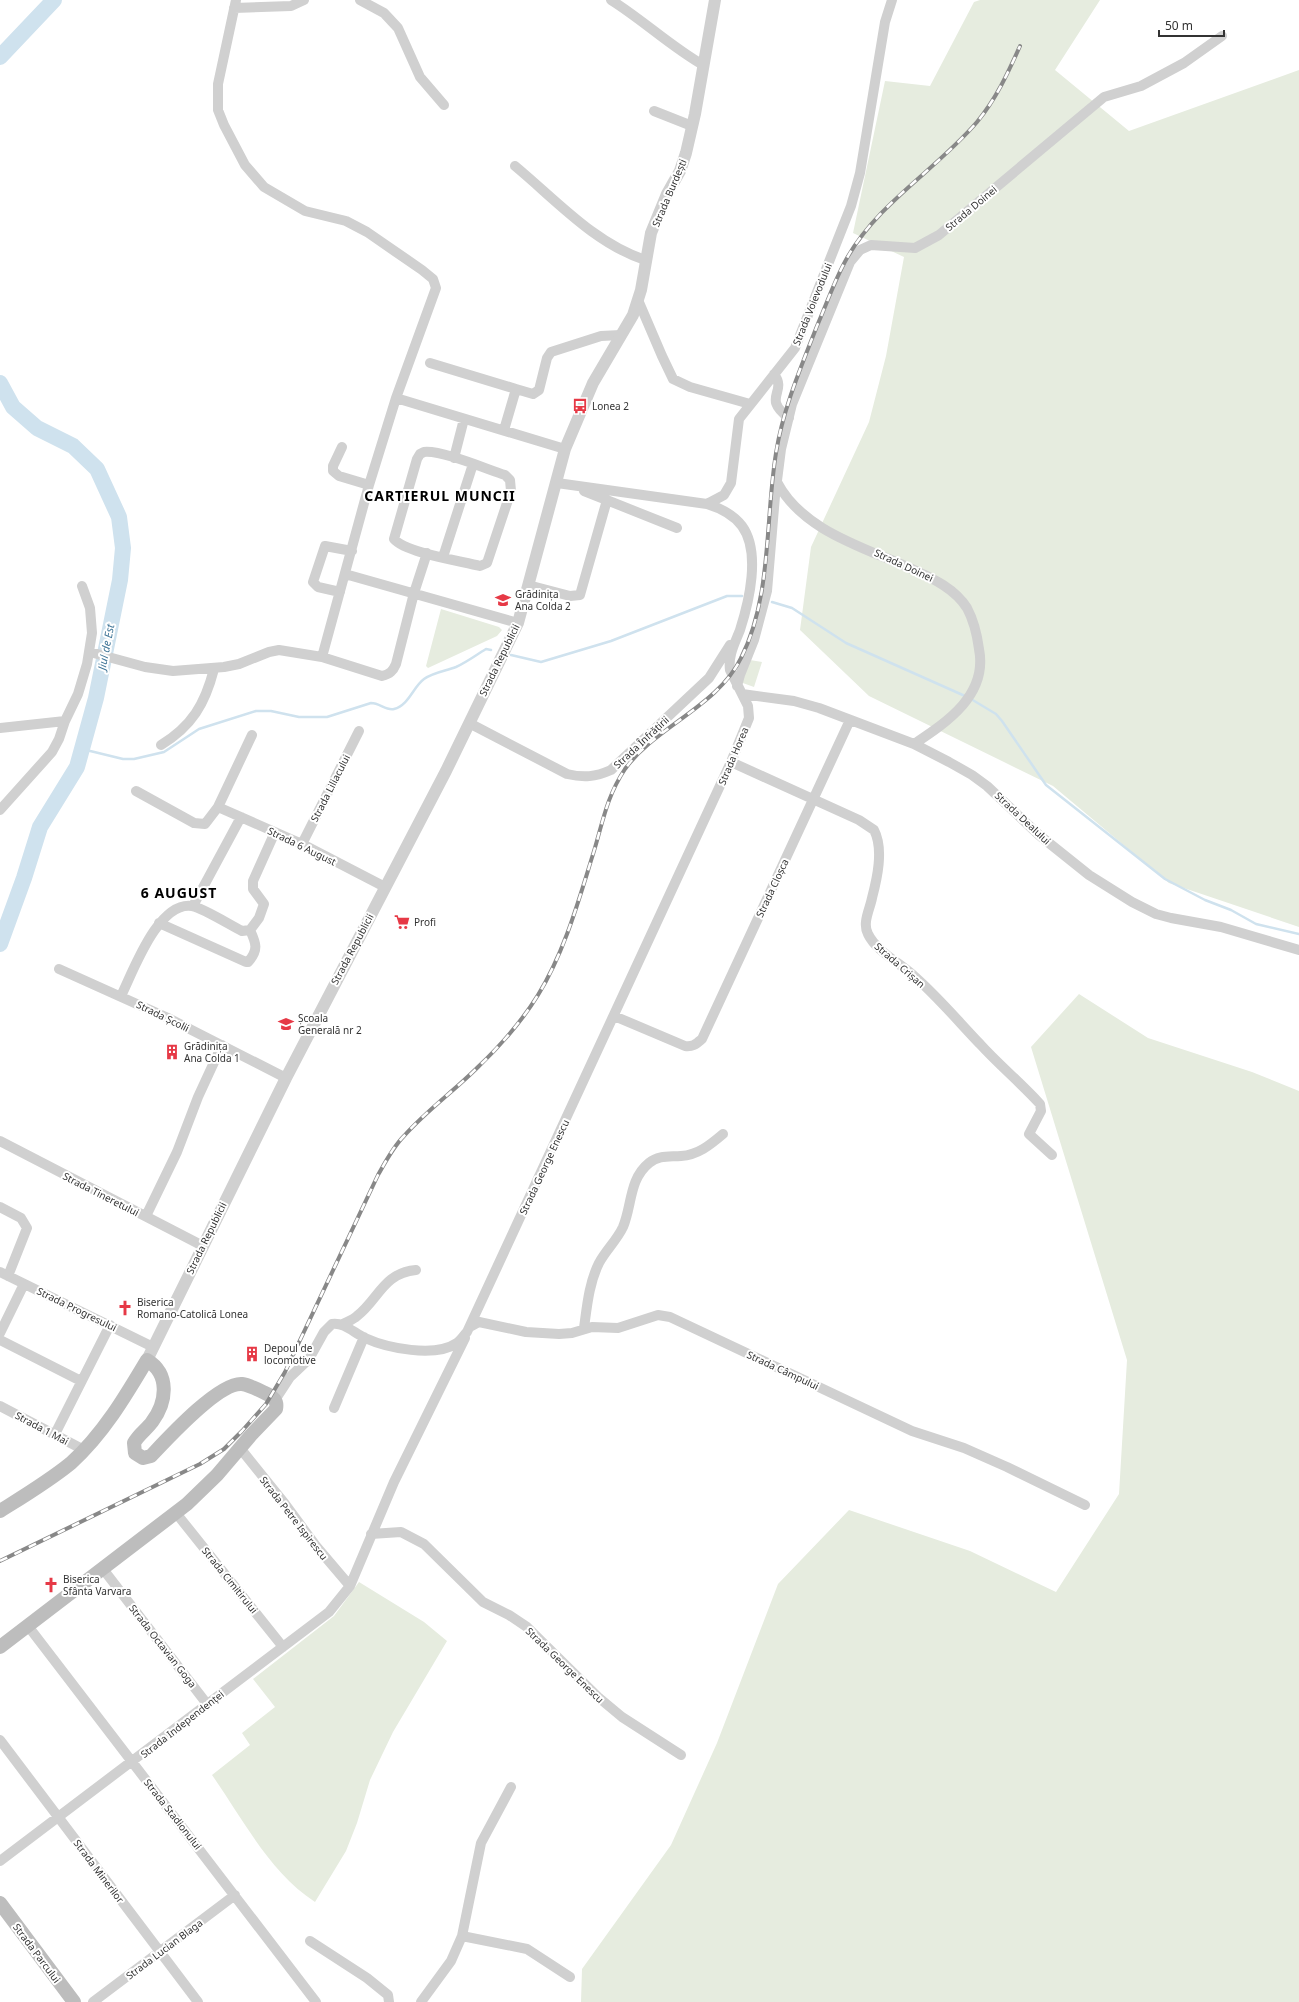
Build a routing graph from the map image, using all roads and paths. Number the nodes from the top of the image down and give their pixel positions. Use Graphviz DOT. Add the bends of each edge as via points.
graph roads {
  1 [pos="304,0"];
  2 [pos="360,0"];
  3 [pos="610,0"];
  4 [pos="715,0"];
  5 [pos="892,0"];
  6 [pos="235,4"];
  7 [pos="1222,36"];
  8 [pos="703,65"];
  9 [pos="444,105"];
  10 [pos="654,111"];
  11 [pos="692,126"];
  12 [pos="516,166"];
  13 [pos="645,260"];
  14 [pos="638,300"];
  15 [pos="621,335"];
  16 [pos="430,364"];
  17 [pos="774,374"];
  18 [pos="516,389"];
  19 [pos="396,398"];
  20 [pos="750,404"];
  21 [pos="789,418"];
  22 [pos="464,419"];
  23 [pos="504,430"];
  24 [pos="342,447"];
  25 [pos="566,449"];
  26 [pos="454,458"];
  27 [pos="473,464"];
  28 [pos="777,482"];
  29 [pos="369,484"];
  30 [pos="562,484"];
  31 [pos="607,500"];
  32 [pos="707,504"];
  33 [pos="677,528"];
  34 [pos="352,551"];
  35 [pos="427,554"];
  36 [pos="442,557"];
  37 [pos="345,574"];
  38 [pos="528,585"];
  39 [pos="82,586"];
  40 [pos="340,592"];
  41 [pos="414,593"];
  42 [pos="518,623"];
  43 [pos="740,631"];
  44 [pos="90,652"];
  45 [pos="322,657"];
  46 [pos="214,669"];
  47 [pos="740,690"];
  48 [pos="850,720"];
  49 [pos="65,721"];
  50 [pos="469,723"];
  51 [pos="0,728"];
  52 [pos="359,731"];
  53 [pos="252,735"];
  54 [pos="914,744"];
  55 [pos="161,745"];
  56 [pos="731,762"];
  57 [pos="136,791"];
  58 [pos="813,800"];
  59 [pos="218,807"];
  60 [pos="0,810"];
  61 [pos="241,817"];
  62 [pos="275,832"];
  63 [pos="302,844"];
  64 [pos="385,887"];
  65 [pos="193,906"];
  66 [pos="160,923"];
  67 [pos="250,930"];
  68 [pos="1299,950"];
  69 [pos="59,969"];
  70 [pos="121,996"];
  71 [pos="614,1016"];
  72 [pos="222,1045"];
  73 [pos="286,1078"];
  74 [pos="722,1134"];
  75 [pos="0,1141"];
  76 [pos="1052,1155"];
  77 [pos="0,1207"];
  78 [pos="146,1216"];
  79 [pos="203,1246"];
  80 [pos="416,1270"];
  81 [pos="4,1274"];
  82 [pos="24,1284"];
  83 [pos="341,1324"];
  84 [pos="110,1325"];
  85 [pos="470,1326"];
  86 [pos="584,1328"];
  87 [pos="0,1333"];
  88 [pos="364,1337"];
  89 [pos="0,1340"];
  90 [pos="153,1347"];
  91 [pos="147,1360"];
  92 [pos="81,1381"];
  93 [pos="275,1400"];
  94 [pos="0,1406"];
  95 [pos="334,1408"];
  96 [pos="55,1434"];
  97 [pos="240,1448"];
  98 [pos="84,1450"];
  99 [pos="1085,1505"];
  100 [pos="0,1511"];
  101 [pos="176,1513"];
  102 [pos="371,1534"];
  103 [pos="103,1569"];
  104 [pos="351,1582"];
  105 [pos="28,1626"];
  106 [pos="0,1647"];
  107 [pos="282,1647"];
  108 [pos="207,1704"];
  109 [pos="0,1740"];
  110 [pos="681,1755"];
  111 [pos="132,1761"];
  112 [pos="511,1787"];
  113 [pos="58,1818"];
  114 [pos="0,1861"];
  115 [pos="236,1895"];
  116 [pos="0,1903"];
  117 [pos="462,1936"];
  118 [pos="310,1941"];
  119 [pos="160,1952"];
  120 [pos="570,1977"];
  121 [pos="74,2002"];
  122 [pos="93,2002"];
  123 [pos="198,2002"];
  124 [pos="316,2002"];
  125 [pos="389,2002"];
  126 [pos="392,2002"];
  127 [pos="397,2002"];
  128 [pos="421,2002"];
  1 -- 6 [label="street" via="292,6"];
  2 -- 9 [label="street" via="384,13 398,28 420,77"];
  3 -- 8 [label="street" via="636,15 682,53"];
  4 -- 8 [label="street, Strada Burdești"];
  5 -- 17 [label="street, Strada Voievodului" via="885,22 860,173 851,206 795,348"];
  6 -- 19 [label="street" via="226,40 217,98 218,110 245,165 264,187 274,194 305,211 346,221 367,232 410,261 436,283 430,308"];
  7 -- 21 [label="street, Strada Doinei" via="1184,63 1141,86 1104,96 938,235 915,248 871,246 860,250 850,262 792,404"];
  8 -- 11 [label="street, Strada Burdești"];
  10 -- 11 [label="street"];
  11 -- 13 [label="street, Strada Burdești" via="680,171 667,194"];
  12 -- 13 [label="street" via="578,221 618,249"];
  13 -- 14 [label="street, Strada Burdești"];
  14 -- 15 [label="street, Strada Burdești" via="633,315"];
  14 -- 20 [label="street" via="673,379"];
  15 -- 18 [label="street" via="601,336 551,352 547,358 539,390 533,394"];
  15 -- 25 [label="street, Strada Republicii" via="593,383"];
  16 -- 18 [label="street"];
  17 -- 20 [label="street, Strada Voievodului"];
  17 -- 21 [label="street" via="779,382 775,398 777,407"];
  18 -- 23 [label="street"];
  19 -- 22 [label="street"];
  19 -- 29 [label="street"];
  20 -- 32 [label="street, Strada Voievodului" via="739,419 731,483 724,495"];
  21 -- 28 [label="street, Strada Doinei" via="781,449"];
  22 -- 23 [label="street"];
  22 -- 26 [label="street"];
  23 -- 25 [label="street"];
  24 -- 29 [label="street" via="333,471 339,476"];
  25 -- 30 [label="street, Strada Republicii"];
  26 -- 27 [label="street"];
  26 -- 35 [label="street" via="428,452 420,454 395,532 397,542"];
  27 -- 36 [label="street"];
  27 -- 36 [label="street" via="505,475 511,485 490,560 480,566"];
  28 -- 47 [label="street" via="764,604 754,640 740,675"];
  28 -- 54 [label="street, Strada Doinei" via="801,513 818,525 841,538 936,580 959,598 972,618 980,653 980,667 969,699 955,714"];
  29 -- 34 [label="street"];
  30 -- 31 [label="street"];
  30 -- 32 [label="street"];
  30 -- 38 [label="street, Strada Republicii"];
  31 -- 33 [label="street"];
  31 -- 38 [label="street" via="580,595 570,596"];
  32 -- 43 [label="street, Strada Horea" via="728,513 742,526 751,548 748,602"];
  34 -- 37 [label="street"];
  34 -- 40 [label="street" via="325,546 313,582 318,587"];
  35 -- 36 [label="street"];
  35 -- 41 [label="street"];
  37 -- 40 [label="street"];
  37 -- 41 [label="street"];
  38 -- 42 [label="street, Strada Republicii"];
  39 -- 44 [label="street" via="90,608"];
  40 -- 45 [label="street"];
  41 -- 42 [label="street"];
  41 -- 45 [label="street" via="396,664 388,675 382,676"];
  42 -- 50 [label="street, Strada Republicii"];
  43 -- 47 [label="street, Strada Horea" via="729,664"];
  43 -- 50 [label="street, Strada Înfrățirii" via="704,682 611,770 596,776 580,777 567,774"];
  44 -- 46 [label="street" via="159,670"];
  44 -- 49 [label="street" via="82,683"];
  45 -- 46 [label="street" via="279,650 239,664"];
  46 -- 55 [label="street" via="209,690 194,716 178,734"];
  47 -- 48 [label="street, Strada Dealului" via="794,701"];
  47 -- 56 [label="street, Strada Horea" via="748,706 749,718"];
  48 -- 54 [label="street, Strada Dealului"];
  48 -- 58 [label="street, Strada Cloșca"];
  49 -- 51 [label="street"];
  49 -- 60 [label="street" via="52,752"];
  50 -- 64 [label="street, Strada Republicii"];
  52 -- 63 [label="street, Strada Liliacului"];
  53 -- 59 [label="street"];
  54 -- 68 [label="street, Strada Dealului" via="972,775 1002,799 1038,835 1089,875 1132,902 1156,914 1221,927"];
  56 -- 58 [label="street, Strada Crișan"];
  56 -- 71 [label="street, Strada Horea"];
  57 -- 59 [label="street" via="200,825 205,824"];
  58 -- 71 [label="street, Strada Cloșca" via="702,1039 692,1046 685,1046"];
  58 -- 76 [label="street, Strada Crișan" via="859,820 874,830 878,845 878,865 865,926 867,933 915,976 1040,1104 1041,1111 1029,1134"];
  59 -- 61 [label="street, Strada 6 August"];
  61 -- 62 [label="street, Strada 6 August"];
  61 -- 65 [label="street"];
  62 -- 63 [label="street, Strada 6 August"];
  62 -- 67 [label="street" via="253,881 253,889 264,904 264,908"];
  63 -- 64 [label="street, Strada 6 August"];
  64 -- 73 [label="street, Strada Republicii"];
  65 -- 66 [label="street" via="178,908"];
  65 -- 67 [label="street" via="242,931"];
  66 -- 67 [label="street" via="246,962 256,951"];
  66 -- 70 [label="street"];
  69 -- 70 [label="street, Strada Școlii"];
  70 -- 72 [label="street, Strada Școlii"];
  71 -- 85 [label="street, Strada George Enescu"];
  72 -- 73 [label="street, Strada Școlii"];
  72 -- 78 [label="street"];
  73 -- 79 [label="street, Strada Republicii"];
  74 -- 86 [label="street" via="708,1147 696,1153 661,1157 649,1163 640,1173 633,1185 623,1226 599,1264 590,1285"];
  75 -- 78 [label="street, Strada Tineretului"];
  77 -- 81 [label="street" via="22,1218 27,1228"];
  78 -- 79 [label="street, Strada Tineretului"];
  79 -- 90 [label="street, Strada Republicii"];
  80 -- 83 [label="street" via="395,1276 384,1284 356,1317"];
  81 -- 82 [label="street, Strada Progresului"];
  82 -- 84 [label="street, Strada Progresului"];
  82 -- 87 [label="street"];
  83 -- 88 [label="street"];
  83 -- 93 [label="street" via="327,1327 309,1359 290,1377"];
  84 -- 90 [label="street, Strada Progresului"];
  84 -- 92 [label="street"];
  85 -- 86 [label="street, Strada Câmpului" via="479,1322 526,1332 551,1334 572,1333"];
  85 -- 88 [label="street" via="457,1343 435,1350 394,1347"];
  85 -- 102 [label="street, Strada George Enescu"];
  86 -- 99 [label="street, Strada Câmpului" via="618,1328 658,1315 670,1317 912,1431 971,1451"];
  88 -- 95 [label="street"];
  89 -- 92 [label="street"];
  90 -- 91 [label="street, Strada Republicii"];
  91 -- 93 [label="main road" via="159,1371 165,1389 157,1414 134,1443 135,1453 142,1458 150,1456 208,1400 231,1387 243,1384"];
  91 -- 98 [label="main road, Strada Republicii" via="114,1414"];
  92 -- 96 [label="street"];
  93 -- 97 [label="main road" via="277,1406 274,1412"];
  94 -- 96 [label="street, Strada 1 Mai"];
  96 -- 98 [label="street, Strada 1 Mai"];
  97 -- 101 [label="main road"];
  97 -- 104 [label="street, Strada Petre Ispirescu" via="316,1546"];
  98 -- 100 [label="main road, Strada Republicii" via="57,1473"];
  101 -- 103 [label="main road"];
  101 -- 107 [label="street, Strada Cimitirului"];
  102 -- 104 [label="street, Strada George Enescu"];
  102 -- 110 [label="street, Strada George Enescu" via="402,1532 424,1544 483,1602 527,1627 622,1717"];
  103 -- 105 [label="main road"];
  103 -- 108 [label="street, Strada Octavian Goga"];
  104 -- 107 [label="street, Strada Independenței" via="329,1612"];
  105 -- 106 [label="main road"];
  105 -- 111 [label="street, Strada Stadionului"];
  107 -- 108 [label="street, Strada Independenței"];
  108 -- 111 [label="street, Strada Independenței"];
  109 -- 113 [label="street, Strada Minerilor"];
  111 -- 113 [label="street, Strada Independenței"];
  111 -- 115 [label="street, Strada Stadionului"];
  112 -- 117 [label="street" via="481,1843"];
  113 -- 114 [label="street, Strada Independenței"];
  113 -- 119 [label="street, Strada Minerilor"];
  115 -- 119 [label="street, Strada Lucian Blaga"];
  115 -- 124 [label="street, Strada Stadionului"];
  116 -- 121 [label="main road, Strada Parcului"];
  117 -- 120 [label="street" via="527,1949"];
  117 -- 128 [label="street" via="451,1961"];
  118 -- 125 [label="street" via="367,1978 388,1996"];
  119 -- 122 [label="street, Strada Lucian Blaga"];
  119 -- 123 [label="street, Strada Minerilor"];
  126 -- 127 [label="street"];
}
